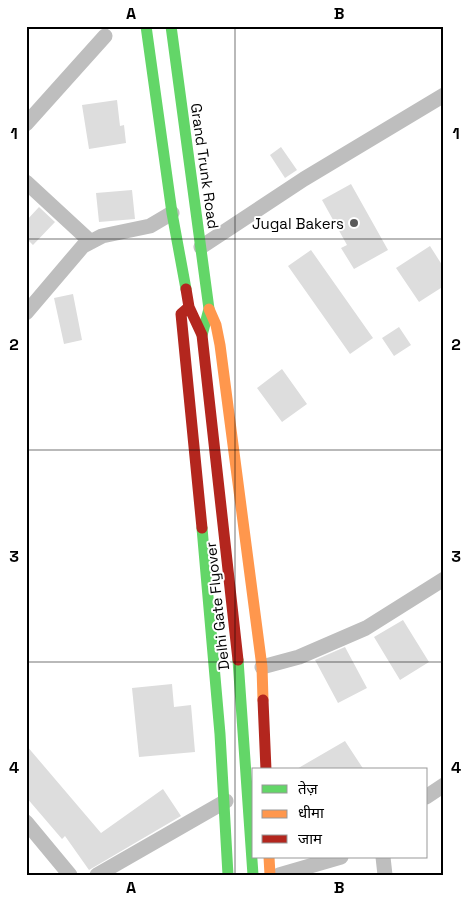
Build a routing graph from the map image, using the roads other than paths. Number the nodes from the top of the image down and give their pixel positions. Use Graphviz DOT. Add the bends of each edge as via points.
graph roads {
  1 [pos="146,26"];
  2 [pos="171,26"];
  3 [pos="105,36"];
  4 [pos="444,94"];
  5 [pos="26,124"];
  6 [pos="26,182"];
  7 [pos="172,213"];
  8 [pos="91,242"];
  9 [pos="201,246"];
  10 [pos="189,306"];
  11 [pos="209,309"];
  12 [pos="26,313"];
  13 [pos="202,335"];
  14 [pos="444,579"];
  15 [pos="262,667"];
  16 [pos="266,768"];
  17 [pos="444,785"];
  18 [pos="428,796"];
  19 [pos="226,801"];
  20 [pos="26,822"];
  21 [pos="269,858"];
  22 [pos="338,858"];
  23 [pos="382,858"];
  24 [pos="70,875"];
  25 [pos="97,875"];
  26 [pos="228,875"];
  27 [pos="253,875"];
  28 [pos="270,875"];
  29 [pos="280,875"];
  30 [pos="385,875"];
  1 -- 7 [label="main road"];
  2 -- 9 [label="main road, Grand Trunk Road"];
  3 -- 5 [label="street"];
  4 -- 9 [label="street"];
  6 -- 8 [label="street"];
  7 -- 8 [label="street" via="150,226 102,236"];
  7 -- 10 [label="main road"];
  8 -- 12 [label="street" via="83,246"];
  9 -- 11 [label="main road, Grand Trunk Road"];
  10 -- 13 [label="main road, Delhi Gate Flyover"];
  10 -- 19 [label="main road" via="181,314"];
  11 -- 13 [label="main road, Delhi Gate Flyover"];
  11 -- 15 [label="main road" via="220,345"];
  13 -- 27 [label="main road, Delhi Gate Flyover" via="238,653"];
  14 -- 15 [label="street" via="357,632 299,657"];
  15 -- 16 [label="main road"];
  17 -- 18 [label="street"];
  19 -- 25 [label="street"];
  19 -- 26 [label="main road"];
  20 -- 24 [label="street"];
  21 -- 28 [label="main road"];
  22 -- 29 [label="street"];
  23 -- 30 [label="street"];
}
